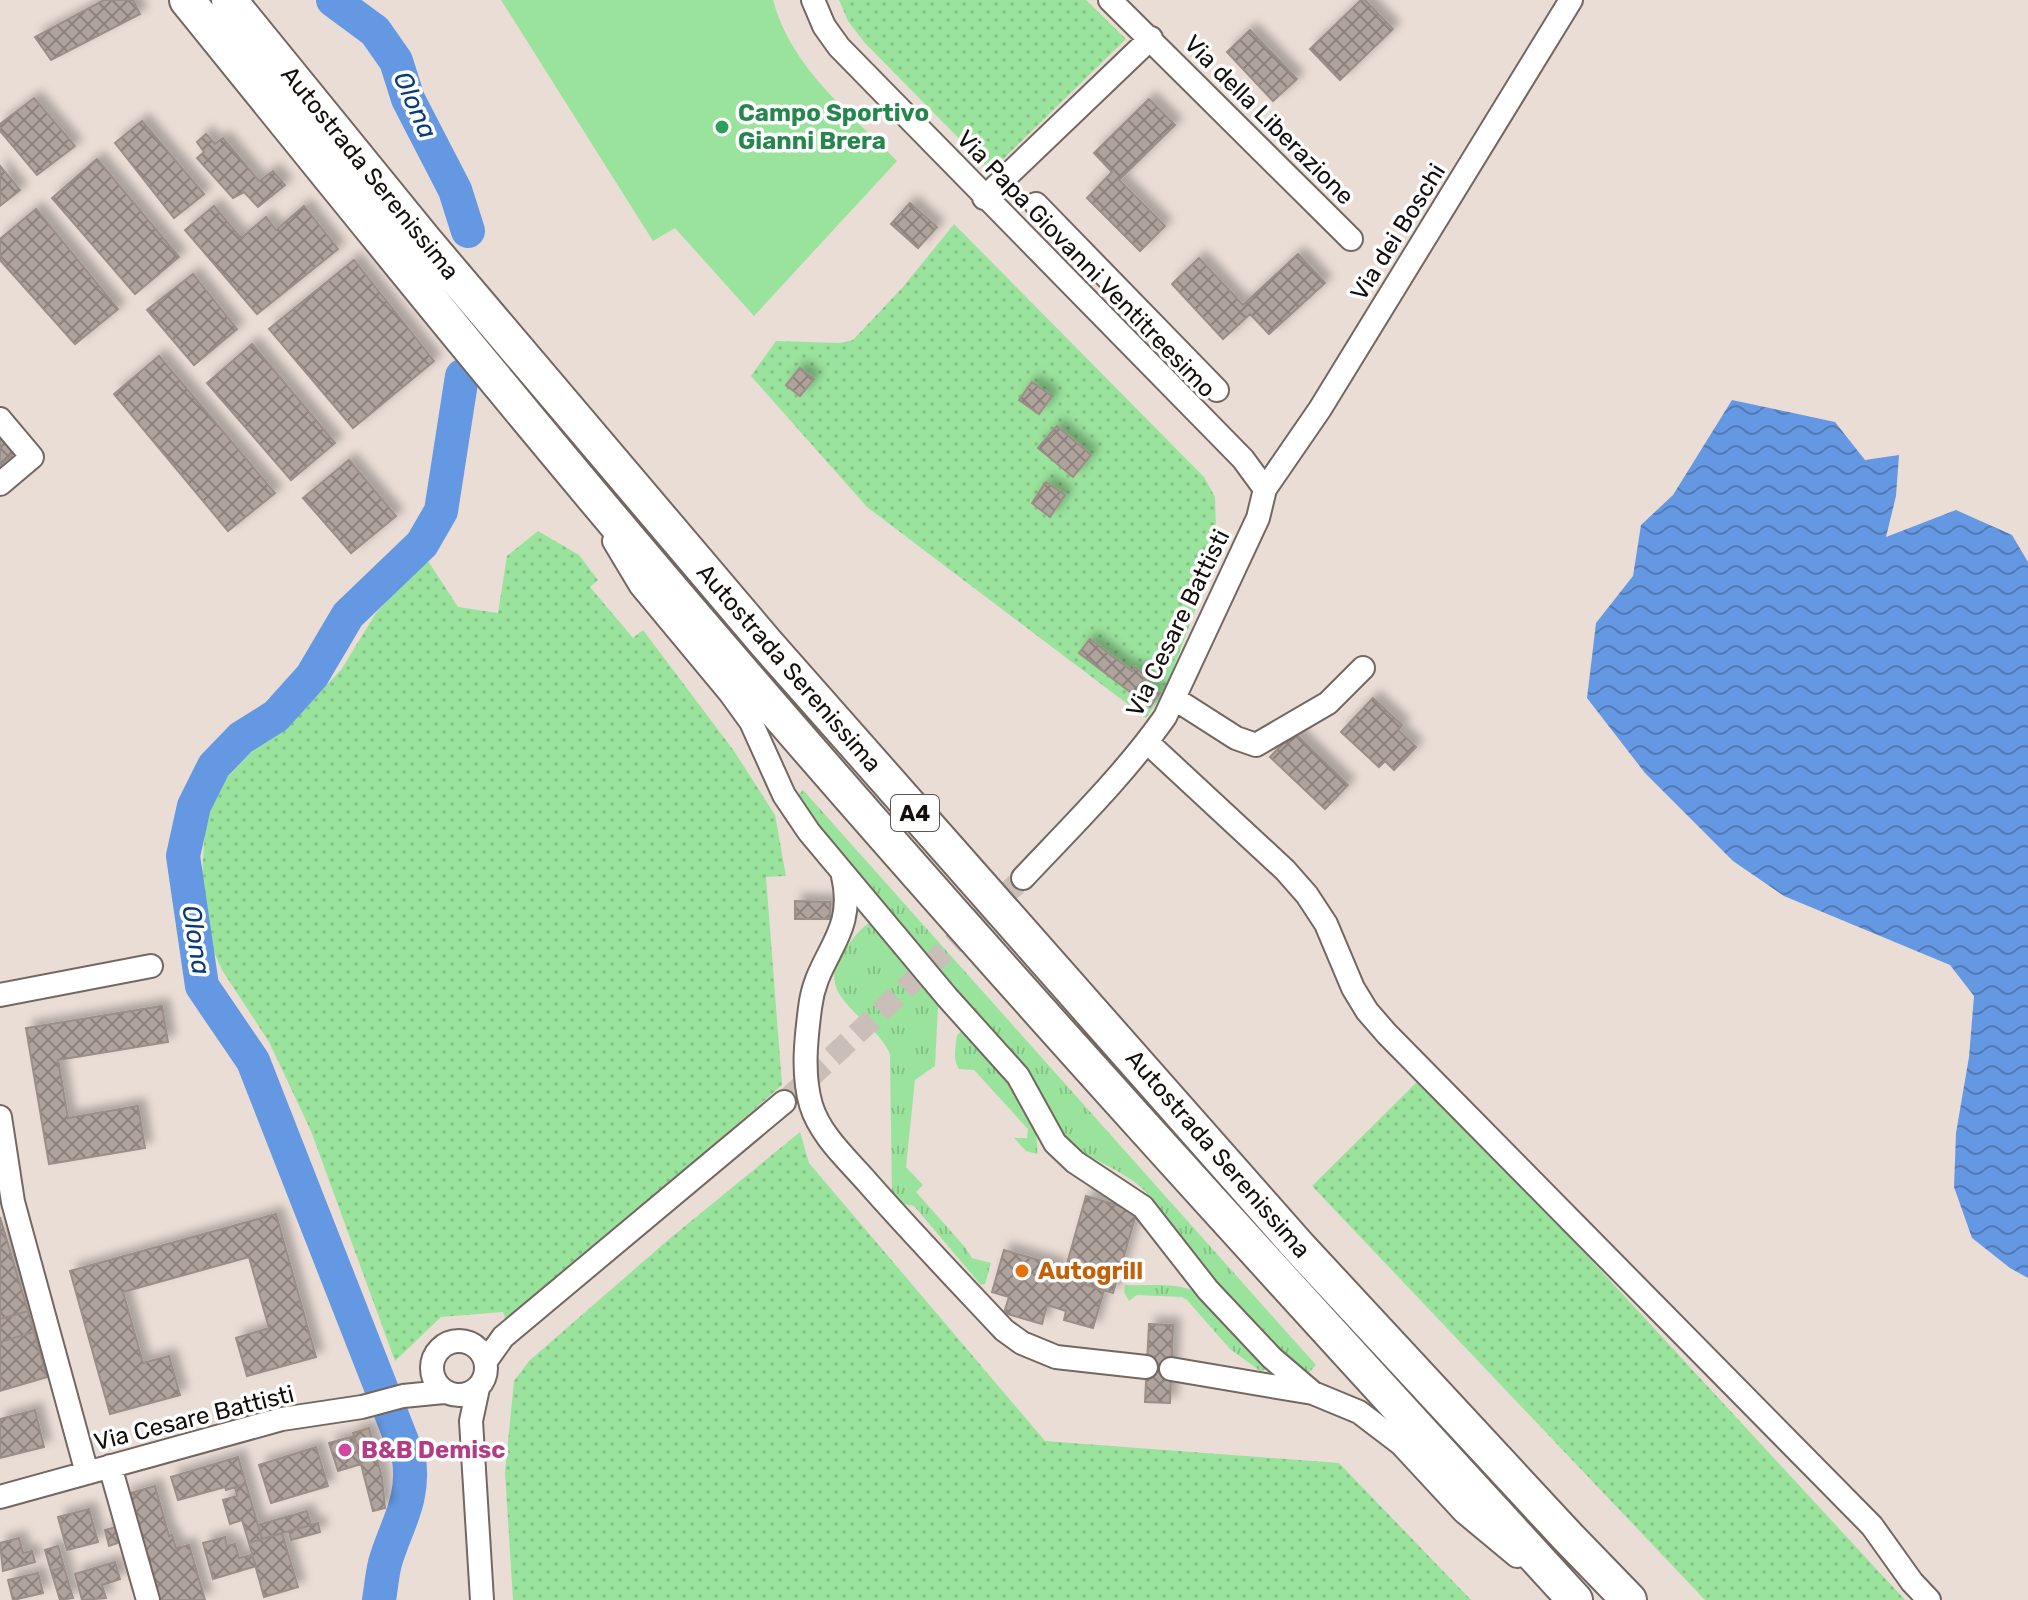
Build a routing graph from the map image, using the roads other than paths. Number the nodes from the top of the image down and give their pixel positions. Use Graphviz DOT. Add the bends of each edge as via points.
graph roads {
  1 [pos="187,0"];
  2 [pos="229,0"];
  3 [pos="813,0"];
  4 [pos="1110,0"];
  5 [pos="1571,0"];
  6 [pos="1151,38"];
  7 [pos="984,198"];
  8 [pos="1036,204"];
  9 [pos="1351,239"];
  10 [pos="1125,295"];
  11 [pos="1102,317"];
  12 [pos="1217,390"];
  13 [pos="0,419"];
  14 [pos="569,469"];
  15 [pos="0,484"];
  16 [pos="1265,489"];
  17 [pos="1363,668"];
  18 [pos="1175,699"];
  19 [pos="1147,742"];
  20 [pos="843,875"];
  21 [pos="1023,878"];
  22 [pos="151,966"];
  23 [pos="0,995"];
  24 [pos="784,1102"];
  25 [pos="0,1117"];
  26 [pos="480,1353"];
  27 [pos="1146,1367"];
  28 [pos="1171,1369"];
  29 [pos="431,1370"];
  30 [pos="478,1388"];
  31 [pos="448,1393"];
  32 [pos="1313,1393"];
  33 [pos="403,1396"];
  34 [pos="471,1421"];
  35 [pos="110,1466"];
  36 [pos="87,1473"];
  37 [pos="0,1497"];
  38 [pos="148,1600"];
  39 [pos="482,1600"];
  40 [pos="1573,1600"];
  41 [pos="1629,1600"];
  42 [pos="1929,1600"];
  1 -- 14 [label="highway, Autostrada Serenissima / A4"];
  2 -- 41 [label="highway, Autostrada Serenissima / A4" via="435,253 766,643 1299,1247"];
  3 -- 7 [label="street, Via Papa Giovanni Ventitreesimo" via="839,47"];
  4 -- 6 [label="street, Via della Liberazione"];
  5 -- 16 [label="street, Via dei Boschi" via="1320,409"];
  6 -- 7 [label="street, Via della Liberazione"];
  6 -- 9 [label="street, Via della Liberazione"];
  7 -- 11 [label="street, Via Papa Giovanni Ventitreesimo"];
  8 -- 10 [label="street"];
  10 -- 11 [label="street"];
  10 -- 12 [label="street"];
  11 -- 16 [label="street, Via Papa Giovanni Ventitreesimo" via="1243,459"];
  13 -- 15 [label="street" via="32,457"];
  14 -- 20 [label="street" via="641,586 751,722 784,795"];
  14 -- 40 [label="highway, Autostrada Serenissima / A4" via="1188,1179"];
  16 -- 18 [label="street, Via Cesare Battisti" via="1258,518"];
  17 -- 18 [label="street" via="1328,703 1256,745"];
  18 -- 19 [label="street, Via Cesare Battisti"];
  19 -- 21 [label="street, Via Cesare Battisti"];
  19 -- 42 [label="street" via="1307,895 1326,924 1353,988 1387,1034 1872,1526"];
  20 -- 27 [label="street" via="847,911 818,975 809,1019 806,1078 823,1131 1004,1330 1056,1357"];
  20 -- 32 [label="street" via="1018,1076 1055,1143 1143,1207 1208,1290"];
  22 -- 23 [label="street"];
  24 -- 26 [label="street"];
  25 -- 36 [label="street" via="13,1202"];
  26 -- 29 [label="street" via="458,1341 441,1347"];
  26 -- 30 [label="street" via="486,1374"];
  28 -- 32 [label="street"];
  29 -- 31 [label="street"];
  29 -- 33 [label="street, Via Cesare Battisti"];
  30 -- 31 [label="street" via="466,1395"];
  30 -- 34 [label="street"];
  31 -- 33 [label="street, Via Cesare Battisti"];
  31 -- 34 [label="street"];
  32 -- 40 [label="street" via="1382,1428 1464,1512"];
  33 -- 35 [label="street, Via Cesare Battisti" via="282,1419"];
  34 -- 39 [label="street"];
  35 -- 36 [label="street, Via Cesare Battisti"];
  35 -- 38 [label="street"];
  36 -- 37 [label="street, Via Cesare Battisti"];
}
